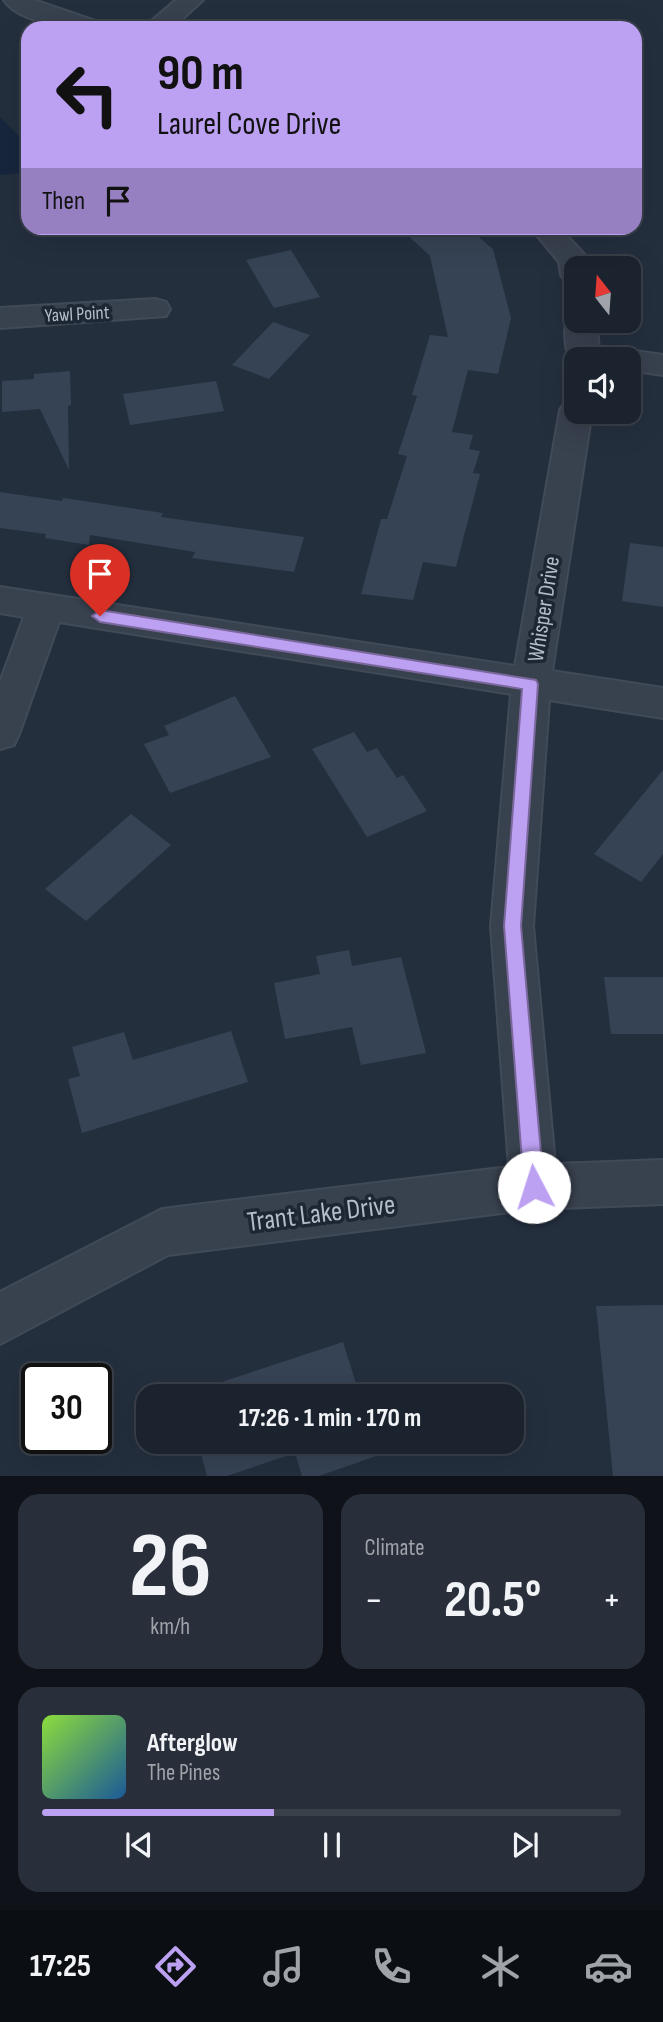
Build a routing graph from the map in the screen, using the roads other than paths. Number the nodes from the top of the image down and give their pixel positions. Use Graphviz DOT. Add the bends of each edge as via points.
graph roads {
  1 [pos="16,0"];
  2 [pos="191,0"];
  3 [pos="69,21"];
  4 [pos="165,21"];
  5 [pos="551,235"];
  6 [pos="570,256"];
  7 [pos="155,309"];
  8 [pos="0,318"];
  9 [pos="641,362"];
  10 [pos="663,365"];
  11 [pos="574,424"];
  12 [pos="0,600"];
  13 [pos="46,607"];
  14 [pos="531,684"];
  15 [pos="663,703"];
  16 [pos="0,734"];
  17 [pos="663,1182"];
  18 [pos="534,1187"];
  19 [pos="0,1319"];
  1 -- 3 [label="street"];
  2 -- 4 [label="street"];
  5 -- 6 [label="street"];
  7 -- 8 [label="street, Yawl Point"];
  9 -- 10 [label="street"];
  11 -- 14 [label="street, Whisper Drive"];
  12 -- 13 [label="street"];
  13 -- 14 [label="street"];
  13 -- 16 [label="street"];
  14 -- 15 [label="street"];
  14 -- 18 [label="street, Whisper Drive" via="512,926"];
  17 -- 18 [label="street, Trant Lake Drive"];
  18 -- 19 [label="street, Trant Lake Drive" via="162,1232"];
}
